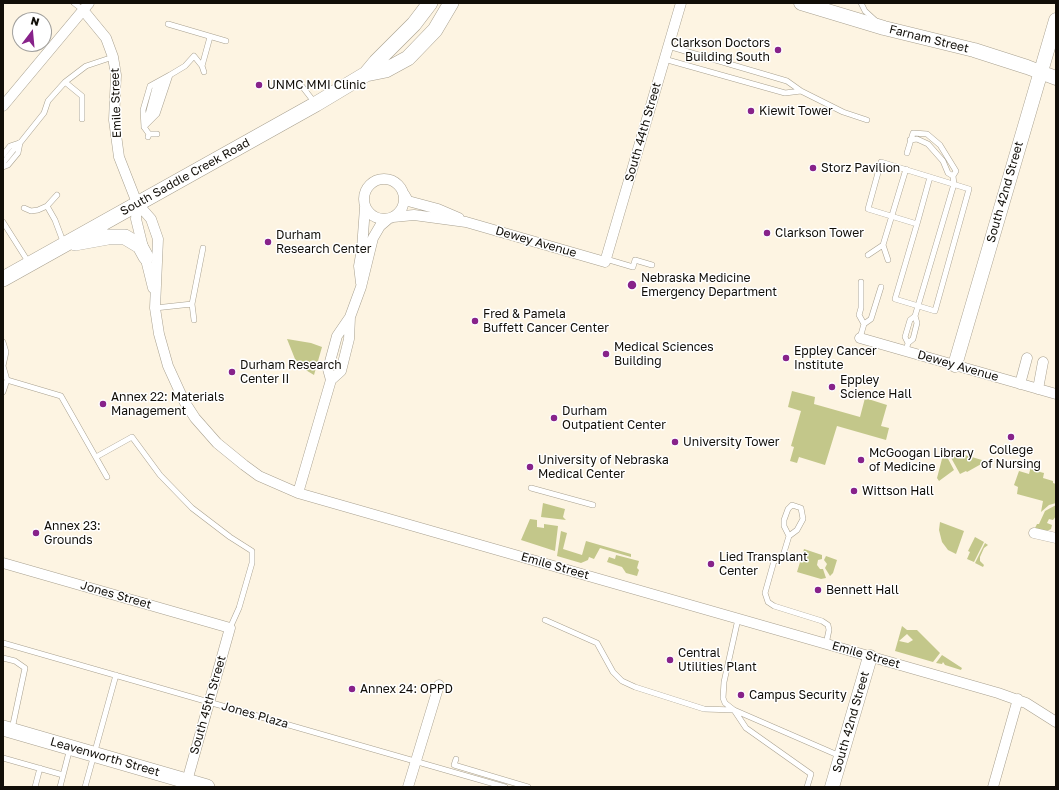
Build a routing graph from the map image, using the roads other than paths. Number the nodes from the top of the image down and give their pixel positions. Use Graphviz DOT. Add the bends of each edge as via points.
graph roads {
  1 [pos="74,3"];
  2 [pos="430,3"];
  3 [pos="451,3"];
  4 [pos="680,3"];
  5 [pos="801,3"];
  6 [pos="861,3"];
  7 [pos="86,7"];
  8 [pos="1056,20"];
  9 [pos="168,24"];
  10 [pos="884,28"];
  11 [pos="210,37"];
  12 [pos="226,41"];
  13 [pos="668,46"];
  14 [pos="113,57"];
  15 [pos="664,59"];
  16 [pos="1040,72"];
  17 [pos="366,74"];
  18 [pos="170,75"];
  19 [pos="1056,78"];
  20 [pos="64,82"];
  21 [pos="301,85"];
  22 [pos="801,91"];
  23 [pos="316,104"];
  24 [pos="3,106"];
  25 [pos="82,119"];
  26 [pos="868,120"];
  27 [pos="144,127"];
  28 [pos="157,134"];
  29 [pos="910,140"];
  30 [pos="20,143"];
  31 [pos="907,153"];
  32 [pos="3,155"];
  33 [pos="3,163"];
  34 [pos="3,167"];
  35 [pos="906,169"];
  36 [pos="953,176"];
  37 [pos="930,177"];
  38 [pos="954,184"];
  39 [pos="404,194"];
  40 [pos="57,195"];
  41 [pos="137,203"];
  42 [pos="46,206"];
  43 [pos="365,207"];
  44 [pos="24,208"];
  45 [pos="892,216"];
  46 [pos="390,218"];
  47 [pos="3,222"];
  48 [pos="466,222"];
  49 [pos="917,224"];
  50 [pos="64,245"];
  51 [pos="883,245"];
  52 [pos="203,248"];
  53 [pos="868,255"];
  54 [pos="146,257"];
  55 [pos="606,260"];
  56 [pos="888,260"];
  57 [pos="30,264"];
  58 [pos="652,265"];
  59 [pos="3,279"];
  60 [pos="861,282"];
  61 [pos="361,286"];
  62 [pos="881,287"];
  63 [pos="154,295"];
  64 [pos="192,304"];
  65 [pos="918,306"];
  66 [pos="155,308"];
  67 [pos="194,320"];
  68 [pos="864,324"];
  69 [pos="860,338"];
  70 [pos="3,342"];
  71 [pos="907,347"];
  72 [pos="1027,358"];
  73 [pos="1043,362"];
  74 [pos="955,365"];
  75 [pos="7,380"];
  76 [pos="1020,384"];
  77 [pos="1038,389"];
  78 [pos="3,392"];
  79 [pos="1056,394"];
  80 [pos="96,457"];
  81 [pos="107,477"];
  82 [pos="532,488"];
  83 [pos="298,493"];
  84 [pos="593,505"];
  85 [pos="1034,533"];
  86 [pos="789,536"];
  87 [pos="1056,538"];
  88 [pos="3,563"];
  89 [pos="738,618"];
  90 [pos="545,620"];
  91 [pos="230,628"];
  92 [pos="3,643"];
  93 [pos="826,644"];
  94 [pos="870,657"];
  95 [pos="3,658"];
  96 [pos="116,675"];
  97 [pos="438,685"];
  98 [pos="1018,699"];
  99 [pos="209,702"];
  100 [pos="734,710"];
  101 [pos="1056,722"];
  102 [pos="7,729"];
  103 [pos="70,747"];
  104 [pos="94,754"];
  105 [pos="841,757"];
  106 [pos="3,758"];
  107 [pos="456,759"];
  108 [pos="416,762"];
  109 [pos="40,768"];
  110 [pos="63,774"];
  111 [pos="195,784"];
  112 [pos="35,787"];
  113 [pos="60,787"];
  114 [pos="85,787"];
  115 [pos="408,787"];
  116 [pos="504,787"];
  117 [pos="528,787"];
  118 [pos="807,787"];
  119 [pos="832,787"];
  120 [pos="993,787"];
  1 -- 7 [label="lane"];
  2 -- 17 [label="main road, South Saddle Creek Road" via="414,24"];
  3 -- 17 [label="main road, South Saddle Creek Road" via="435,30 408,58 386,70"];
  4 -- 13 [label="street, South 44th Street"];
  5 -- 10 [label="main road, Farnam Street"];
  6 -- 10 [label="lane" via="865,11"];
  7 -- 14 [label="street, Emile Street" via="106,38"];
  7 -- 24 [label="street"];
  8 -- 16 [label="main road, South 42nd Street"];
  9 -- 11 [label="lane"];
  10 -- 16 [label="main road, Farnam Street" via="974,50"];
  11 -- 12 [label="lane"];
  11 -- 18 [label="lane" via="203,69 194,56 185,66"];
  13 -- 15 [label="street, South 44th Street"];
  13 -- 22 [label="lane" via="787,81"];
  14 -- 20 [label="lane" via="86,66"];
  14 -- 41 [label="street, Emile Street" via="116,75 114,120 119,158"];
  15 -- 22 [label="lane" via="784,93"];
  15 -- 55 [label="street, South 44th Street"];
  16 -- 19 [label="main road, Farnam Street"];
  16 -- 74 [label="main road, South 42nd Street"];
  17 -- 23 [label="main road, South Saddle Creek Road"];
  18 -- 27 [label="lane" via="157,114"];
  18 -- 27 [label="lane" via="155,88"];
  20 -- 25 [label="lane" via="82,96"];
  20 -- 30 [label="lane"];
  21 -- 23 [label="lane"];
  22 -- 26 [label="lane" via="843,112"];
  23 -- 41 [label="main road, South Saddle Creek Road"];
  27 -- 28 [label="lane" via="148,136"];
  29 -- 31 [label="lane"];
  29 -- 36 [label="lane" via="917,139 928,144 943,161 948,173"];
  29 -- 36 [label="lane" via="913,133 919,132 935,139 954,165 956,171"];
  30 -- 32 [label="lane" via="10,146"];
  30 -- 33 [label="lane"];
  30 -- 34 [label="lane" via="18,153"];
  35 -- 37 [label="lane"];
  35 -- 45 [label="lane"];
  35 -- 45 [label="lane" via="881,162 868,209"];
  36 -- 38 [label="lane"];
  37 -- 38 [label="lane"];
  37 -- 49 [label="lane"];
  38 -- 65 [label="lane"];
  38 -- 65 [label="lane" via="970,189 935,311"];
  39 -- 43 [label="street" via="397,183 377,180 371,183 364,194"];
  39 -- 46 [label="street" via="403,208"];
  39 -- 48 [label="street, Dewey Avenue" via="408,201 454,215"];
  40 -- 42 [label="lane"];
  41 -- 50 [label="main road, South Saddle Creek Road"];
  41 -- 54 [label="street, Emile Street" via="136,219"];
  41 -- 63 [label="street, Emile Street" via="151,219 158,239"];
  42 -- 44 [label="lane" via="31,211"];
  42 -- 50 [label="lane" via="55,220"];
  43 -- 46 [label="street" via="374,217"];
  43 -- 61 [label="street" via="359,266"];
  45 -- 49 [label="lane"];
  45 -- 51 [label="lane"];
  46 -- 48 [label="street, Dewey Avenue" via="414,215"];
  46 -- 61 [label="street" via="380,226 373,238"];
  47 -- 57 [label="lane"];
  48 -- 55 [label="street, Dewey Avenue"];
  49 -- 65 [label="lane" via="896,299"];
  50 -- 54 [label="main road" via="108,237 125,237 140,246"];
  50 -- 57 [label="main road, South Saddle Creek Road"];
  51 -- 53 [label="lane"];
  51 -- 56 [label="lane"];
  52 -- 64 [label="lane"];
  54 -- 63 [label="street, Emile Street"];
  55 -- 58 [label="lane" via="633,267 635,260"];
  57 -- 59 [label="main road, South Saddle Creek Road"];
  60 -- 68 [label="lane" via="859,315"];
  61 -- 83 [label="street" via="350,317 338,336 328,369 331,380"];
  62 -- 68 [label="lane" via="871,319"];
  63 -- 66 [label="street, Emile Street"];
  64 -- 66 [label="lane"];
  64 -- 67 [label="lane"];
  65 -- 71 [label="lane" via="913,339"];
  66 -- 83 [label="street, Emile Street" via="168,366 184,401 202,426 221,447 259,476"];
  68 -- 69 [label="lane"];
  69 -- 71 [label="street, Dewey Avenue"];
  70 -- 75 [label="lane" via="6,352 3,366"];
  71 -- 74 [label="street, Dewey Avenue"];
  72 -- 76 [label="street"];
  73 -- 77 [label="street"];
  74 -- 76 [label="street, Dewey Avenue"];
  75 -- 78 [label="lane"];
  75 -- 80 [label="lane" via="61,396"];
  76 -- 77 [label="street, Dewey Avenue"];
  77 -- 79 [label="street, Dewey Avenue"];
  80 -- 81 [label="lane"];
  80 -- 91 [label="lane" via="132,437 160,475 192,508 252,551 252,563 239,608"];
  82 -- 84 [label="lane"];
  83 -- 89 [label="street, Emile Street"];
  85 -- 87 [label="street"];
  86 -- 86 [label="lane" via="797,530 803,519 801,508 792,505 784,520"];
  86 -- 93 [label="lane" via="782,559 774,561 765,593 768,602 822,620 828,625 829,630"];
  88 -- 91 [label="street, Jones Street"];
  89 -- 93 [label="street, Emile Street"];
  89 -- 100 [label="lane" via="723,698"];
  90 -- 100 [label="lane" via="597,643 613,672 622,681 704,709"];
  91 -- 99 [label="street, South 45th Street"];
  92 -- 96 [label="lane, Jones Plaza"];
  93 -- 94 [label="street, Emile Street"];
  94 -- 98 [label="street, Emile Street"];
  94 -- 105 [label="main road, South 42nd Street"];
  95 -- 102 [label="lane" via="15,661 25,668"];
  96 -- 99 [label="lane, Jones Plaza"];
  96 -- 104 [label="lane"];
  97 -- 108 [label="street"];
  98 -- 101 [label="street, Emile Street"];
  98 -- 120 [label="street"];
  99 -- 108 [label="lane, Jones Plaza"];
  99 -- 111 [label="street, South 45th Street"];
  100 -- 105 [label="lane"];
  100 -- 118 [label="lane" via="746,728 811,774"];
  102 -- 103 [label="main road, Leavenworth Street"];
  103 -- 104 [label="main road, Leavenworth Street"];
  103 -- 110 [label="lane"];
  104 -- 111 [label="main road, Leavenworth Street"];
  104 -- 114 [label="lane"];
  105 -- 119 [label="main road, South 42nd Street"];
  106 -- 109 [label="lane"];
  107 -- 117 [label="lane" via="454,765"];
  108 -- 115 [label="street"];
  108 -- 116 [label="lane, Jones Plaza"];
  109 -- 110 [label="lane"];
  109 -- 112 [label="lane"];
  110 -- 113 [label="lane"];
}
